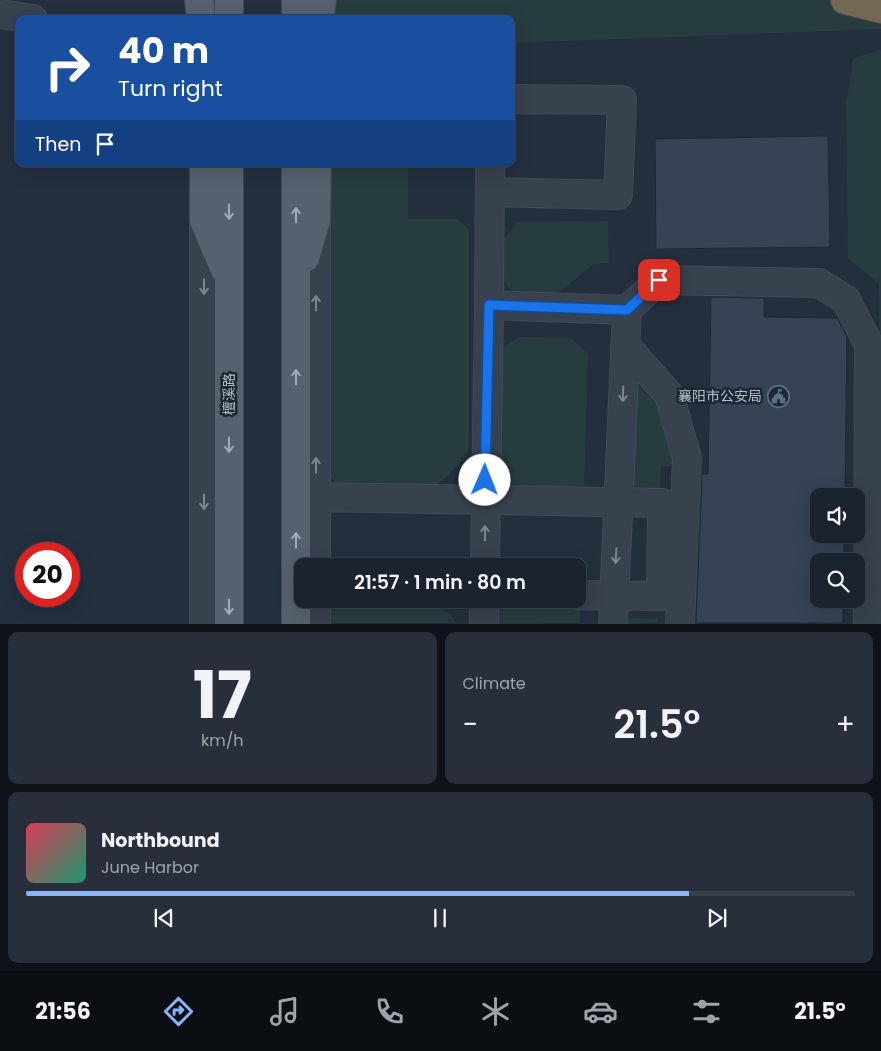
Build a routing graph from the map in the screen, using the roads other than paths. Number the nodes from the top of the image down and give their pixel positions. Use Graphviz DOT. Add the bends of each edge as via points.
graph roads {
  1 [pos="200,0"];
  2 [pos="229,0"];
  3 [pos="296,0"];
  4 [pos="322,0"];
  5 [pos="846,0"];
  6 [pos="881,9"];
  7 [pos="0,14"];
  8 [pos="202,15"];
  9 [pos="229,15"];
  10 [pos="296,15"];
  11 [pos="320,15"];
  12 [pos="15,16"];
  13 [pos="515,99"];
  14 [pos="204,167"];
  15 [pos="229,167"];
  16 [pos="296,167"];
  17 [pos="317,167"];
  18 [pos="490,167"];
  19 [pos="490,192"];
  20 [pos="204,221"];
  21 [pos="316,221"];
  22 [pos="229,281"];
  23 [pos="296,286"];
  24 [pos="489,305"];
  25 [pos="627,310"];
  26 [pos="625,345"];
  27 [pos="316,497"];
  28 [pos="485,500"];
  29 [pos="619,502"];
  30 [pos="316,558"];
  31 [pos="484,558"];
  32 [pos="586,596"];
  33 [pos="614,596"];
  34 [pos="316,608"];
  35 [pos="484,608"];
  36 [pos="204,624"];
  37 [pos="229,624"];
  38 [pos="296,624"];
  39 [pos="316,624"];
  40 [pos="484,624"];
  41 [pos="613,624"];
  42 [pos="680,624"];
  43 [pos="868,624"];
  1 -- 8 [label="main road"];
  2 -- 9 [label="main road"];
  3 -- 10 [label="main road"];
  4 -- 11 [label="main road"];
  5 -- 6 [label="highway"];
  7 -- 12 [label="street"];
  13 -- 19 [label="street" via="622,100 618,195"];
  14 -- 20 [label="main road"];
  15 -- 22 [label="main road, 檀溪路, one-way"];
  23 -- 16 [label="main road, one-way"];
  17 -- 21 [label="main road"];
  18 -- 19 [label="street"];
  19 -- 24 [label="street"];
  20 -- 22 [label="main road"];
  20 -- 36 [label="street, one-way"];
  21 -- 23 [label="main road"];
  27 -- 21 [label="street, one-way"];
  22 -- 37 [label="main road, 檀溪路, one-way"];
  38 -- 23 [label="main road, one-way"];
  24 -- 25 [label="street"];
  24 -- 28 [label="street"];
  25 -- 26 [label="street"];
  25 -- 43 [label="street" via="659,280 819,284 846,300 869,345"];
  26 -- 29 [label="street, one-way"];
  26 -- 42 [label="street" via="669,395 687,458"];
  27 -- 28 [label="street"];
  27 -- 30 [label="street"];
  28 -- 29 [label="street"];
  31 -- 28 [label="street, one-way"];
  29 -- 33 [label="street, one-way"];
  29 -- 33 [label="street" via="662,503 662,596"];
  32 -- 33 [label="street"];
  33 -- 41 [label="street"];
  34 -- 39 [label="street"];
  35 -- 40 [label="street"];
}
